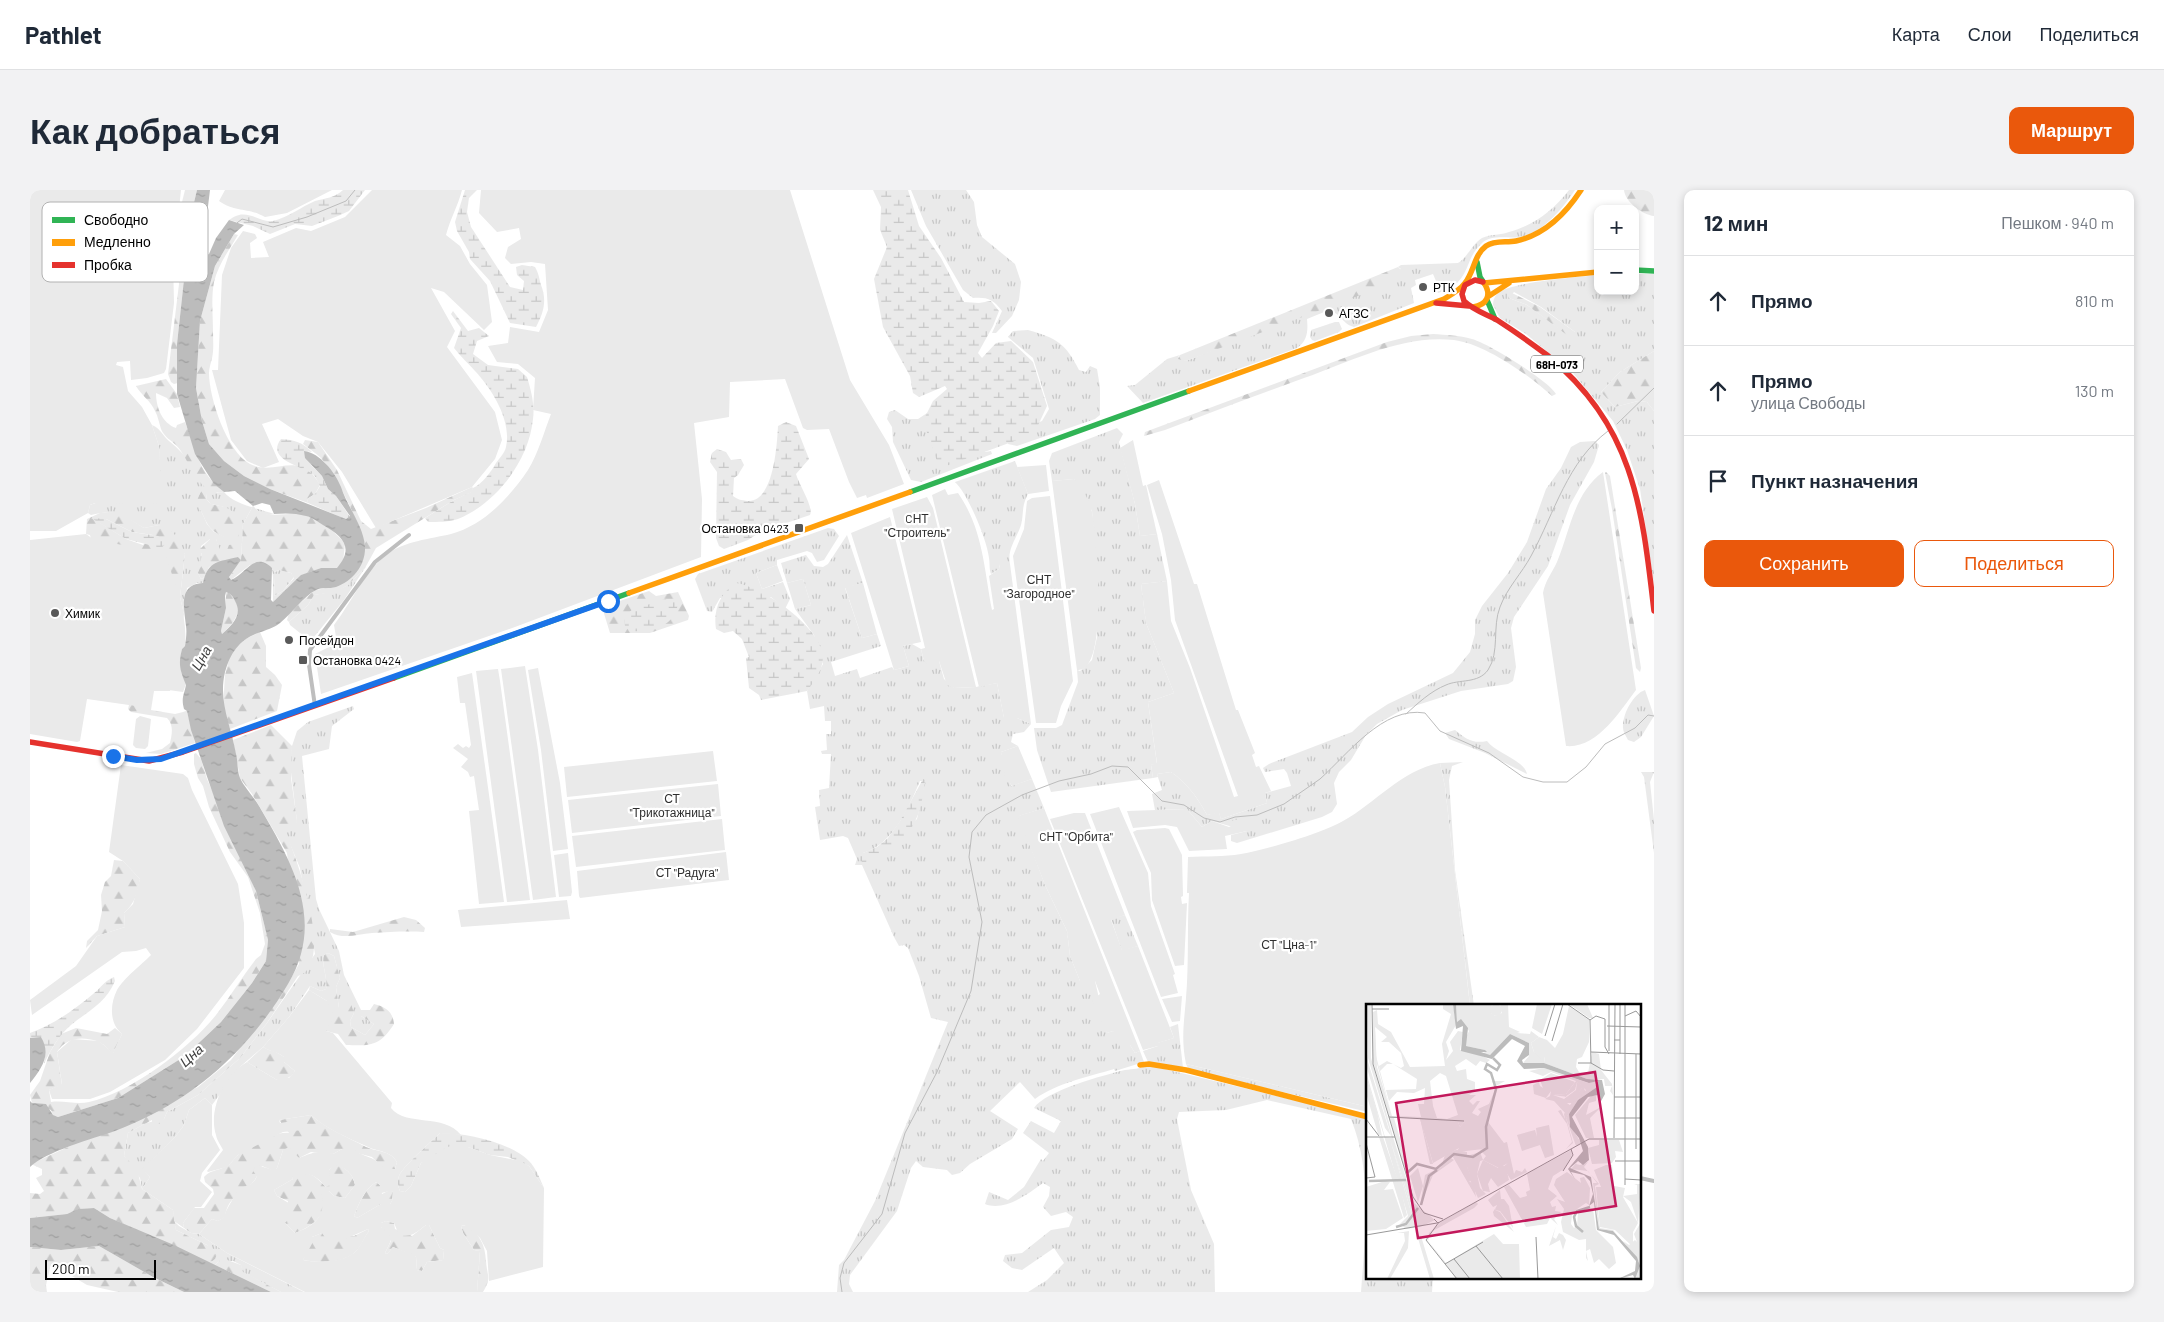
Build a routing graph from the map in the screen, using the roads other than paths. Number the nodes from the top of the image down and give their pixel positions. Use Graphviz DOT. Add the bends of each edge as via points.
graph roads {
  1 [pos="1580,190"];
  2 [pos="1476,260"];
  3 [pos="1639,270"];
  4 [pos="1654,271"];
  5 [pos="1594,272"];
  6 [pos="1515,281"];
  7 [pos="1484,282"];
  8 [pos="1463,286"];
  9 [pos="1488,298"];
  10 [pos="1432,304"];
  11 [pos="1470,306"];
  12 [pos="1496,320"];
  13 [pos="409,535"];
  14 [pos="1654,611"];
  15 [pos="315,706"];
  16 [pos="30,742"];
  17 [pos="1140,1065"];
  18 [pos="1366,1116"];
  1 -- 2 [label="main road" via="1570,206 1543,229 1529,237 1488,245"];
  2 -- 7 [label="main road"];
  2 -- 8 [label="main road"];
  3 -- 4 [label="main road"];
  5 -- 6 [label="main road"];
  6 -- 7 [label="main road"];
  6 -- 9 [label="main road" via="1500,287"];
  7 -- 8 [label="main road, 68Н-073" via="1474,280"];
  7 -- 9 [label="main road"];
  8 -- 10 [label="main road, 68Н-073"];
  8 -- 11 [label="main road" via="1462,296"];
  9 -- 11 [label="main road" via="1481,306"];
  9 -- 12 [label="main road"];
  10 -- 11 [label="main road, 68Н-073"];
  10 -- 15 [label="main road, 68Н-073"];
  11 -- 12 [label="main road, 68Н-073"];
  12 -- 14 [label="main road, 68Н-073" via="1563,369 1591,399 1616,435 1637,494"];
  13 -- 15 [label="street" via="375,562 310,650"];
  15 -- 16 [label="main road, 68Н-073" via="161,759 143,761"];
  17 -- 18 [label="main road" via="1186,1070"];
}
